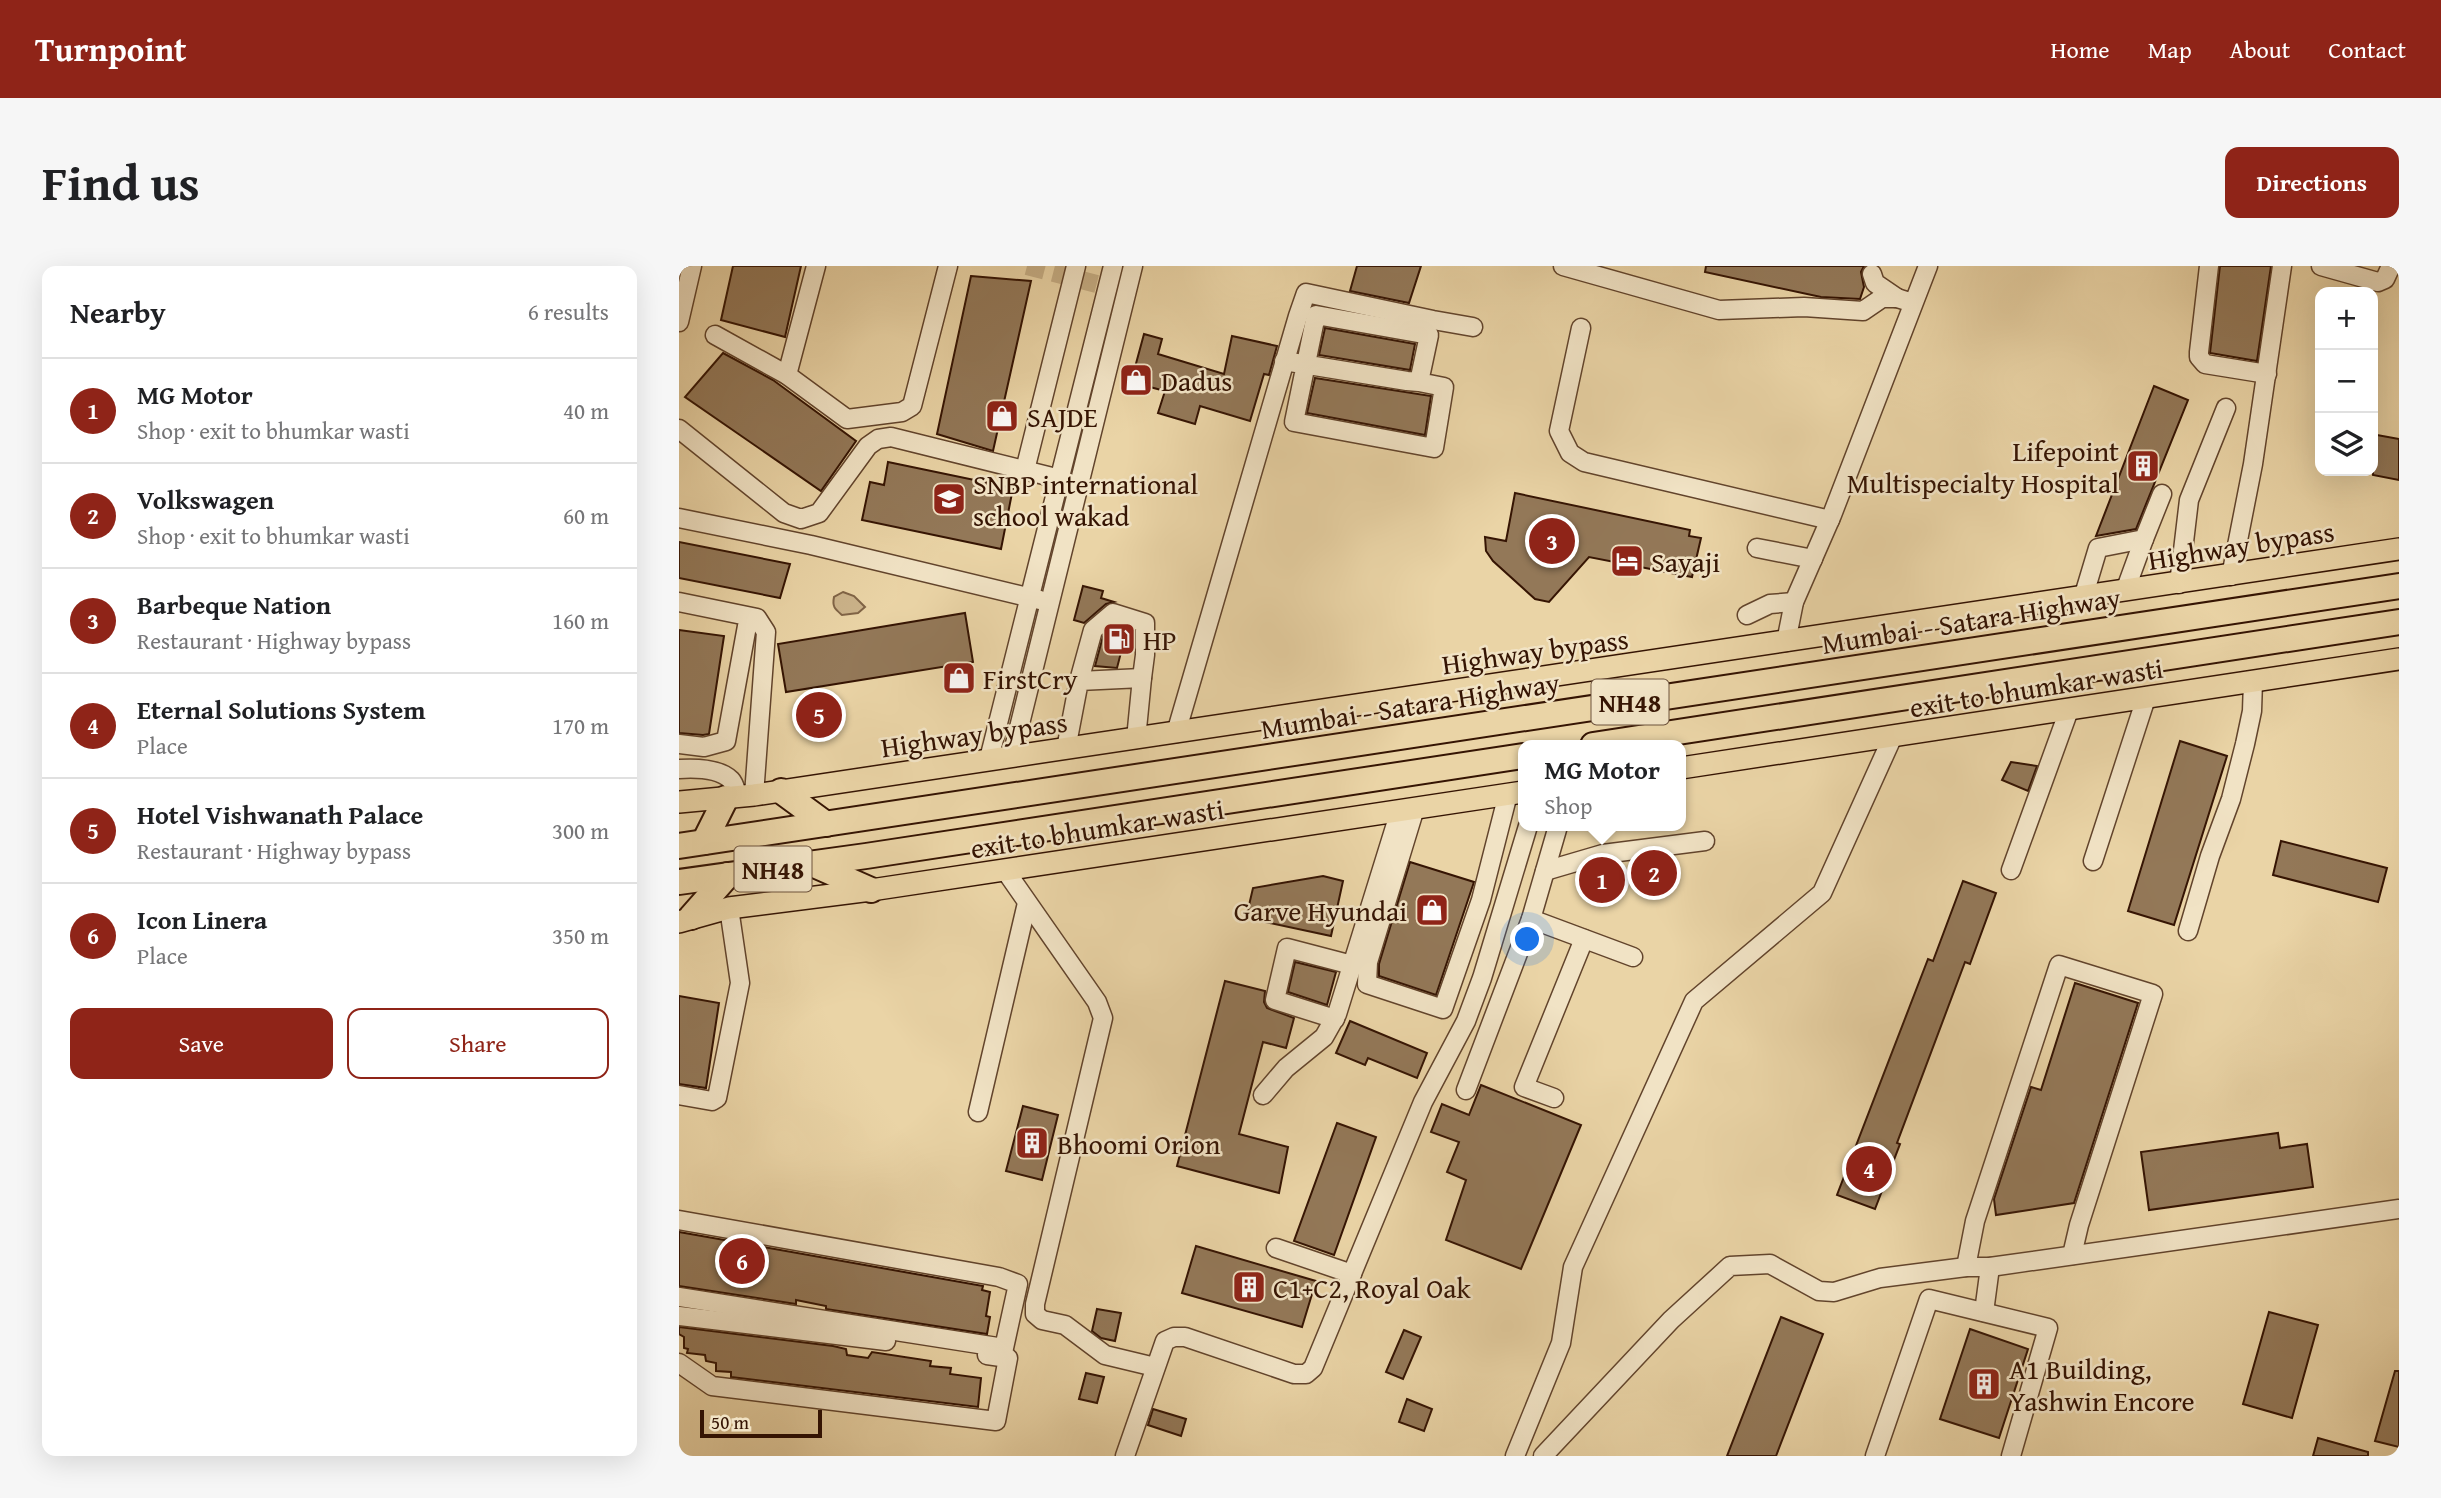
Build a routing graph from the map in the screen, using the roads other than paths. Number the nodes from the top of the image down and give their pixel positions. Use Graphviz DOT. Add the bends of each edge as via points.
graph roads {
  1 [pos="692,266"];
  2 [pos="816,266"];
  3 [pos="948,266"];
  4 [pos="1076,266"];
  5 [pos="1563,266"];
  6 [pos="1928,266"];
  7 [pos="2209,266"];
  8 [pos="2282,266"];
  9 [pos="2321,266"];
  10 [pos="2391,266"];
  11 [pos="1112,271"];
  12 [pos="1131,273"];
  13 [pos="1872,274"];
  14 [pos="1905,300"];
  15 [pos="679,322"];
  16 [pos="1473,327"];
  17 [pos="1581,328"];
  18 [pos="715,335"];
  19 [pos="1285,361"];
  20 [pos="1305,364"];
  21 [pos="2267,374"];
  22 [pos="787,375"];
  23 [pos="1419,382"];
  24 [pos="2227,408"];
  25 [pos="679,429"];
  26 [pos="1025,470"];
  27 [pos="1060,479"];
  28 [pos="2162,494"];
  29 [pos="679,518"];
  30 [pos="1830,520"];
  31 [pos="2144,538"];
  32 [pos="1756,548"];
  33 [pos="2399,550"];
  34 [pos="1813,559"];
  35 [pos="2231,576"];
  36 [pos="2179,583"];
  37 [pos="2399,586"];
  38 [pos="2125,592"];
  39 [pos="1030,597"];
  40 [pos="2083,598"];
  41 [pos="679,602"];
  42 [pos="1050,602"];
  43 [pos="1794,602"];
  44 [pos="1747,615"];
  45 [pos="2399,622"];
  46 [pos="747,626"];
  47 [pos="1786,642"];
  48 [pos="2399,659"];
  49 [pos="1142,678"];
  50 [pos="1079,681"];
  51 [pos="2253,681"];
  52 [pos="2146,698"];
  53 [pos="2069,710"];
  54 [pos="1176,733"];
  55 [pos="1893,736"];
  56 [pos="1136,739"];
  57 [pos="1626,740"];
  58 [pos="679,744"];
  59 [pos="709,746"];
  60 [pos="1066,749"];
  61 [pos="1011,756"];
  62 [pos="1518,757"];
  63 [pos="989,759"];
  64 [pos="1686,767"];
  65 [pos="679,769"];
  66 [pos="716,772"];
  67 [pos="781,791"];
  68 [pos="1515,793"];
  69 [pos="740,797"];
  70 [pos="679,802"];
  71 [pos="1408,809"];
  72 [pos="826,824"];
  73 [pos="1526,831"];
  74 [pos="1557,831"];
  75 [pos="1705,841"];
  76 [pos="704,842"];
  77 [pos="679,846"];
  78 [pos="2093,861"];
  79 [pos="812,864"];
  80 [pos="1005,870"];
  81 [pos="2011,870"];
  82 [pos="1545,872"];
  83 [pos="728,876"];
  84 [pos="679,882"];
  85 [pos="871,890"];
  86 [pos="1027,902"];
  87 [pos="729,908"];
  88 [pos="685,919"];
  89 [pos="1531,919"];
  90 [pos="2188,930"];
  91 [pos="1584,939"];
  92 [pos="1633,957"];
  93 [pos="1352,965"];
  94 [pos="1335,1019"];
  95 [pos="1466,1090"];
  96 [pos="679,1095"];
  97 [pos="1263,1095"];
  98 [pos="1554,1098"];
  99 [pos="978,1112"];
  100 [pos="2399,1209"];
  101 [pos="679,1220"];
  102 [pos="1276,1248"];
  103 [pos="2072,1255"];
  104 [pos="1990,1266"];
  105 [pos="1966,1267"];
  106 [pos="1352,1274"];
  107 [pos="679,1297"];
  108 [pos="1984,1312"];
  109 [pos="679,1316"];
  110 [pos="679,1363"];
  111 [pos="1155,1367"];
  112 [pos="1125,1456"];
  113 [pos="1515,1456"];
  114 [pos="1543,1456"];
  115 [pos="1875,1456"];
  116 [pos="2011,1456"];
  1 -- 15 [label="street"];
  2 -- 22 [label="street"];
  3 -- 22 [label="street" via="912,406 902,412 847,419"];
  4 -- 26 [label="street"];
  5 -- 14 [label="street" via="1719,310 1804,307 1863,311 1882,298"];
  6 -- 14 [label="street"];
  7 -- 21 [label="street" via="2199,352 2202,361"];
  8 -- 21 [label="street"];
  9 -- 10 [label="street" via="2378,282 2385,279"];
  11 -- 12 [label="street"];
  11 -- 27 [label="street"];
  12 -- 42 [label="street"];
  13 -- 14 [label="street" via="1875,283"];
  14 -- 30 [label="street"];
  16 -- 19 [label="street" via="1307,293"];
  17 -- 30 [label="street" via="1559,430 1570,453 1584,462"];
  18 -- 22 [label="street"];
  19 -- 20 [label="street"];
  19 -- 54 [label="street"];
  20 -- 23 [label="street"];
  20 -- 23 [label="street" via="1316,315 1429,335"];
  20 -- 23 [label="street" via="1294,422 1434,448 1444,387"];
  21 -- 35 [label="street"];
  24 -- 36 [label="street" via="2189,500"];
  25 -- 26 [label="street" via="784,513 801,519 818,513 867,446 878,439 891,437"];
  26 -- 27 [label="street"];
  27 -- 39 [label="street"];
  28 -- 31 [label="street"];
  29 -- 39 [label="street"];
  30 -- 34 [label="street"];
  31 -- 38 [label="street"];
  31 -- 40 [label="street" via="2098,548"];
  32 -- 34 [label="street"];
  33 -- 35 [label="main road, Highway bypass"];
  34 -- 43 [label="street"];
  35 -- 36 [label="main road, Highway bypass"];
  36 -- 38 [label="main road, Highway bypass"];
  37 -- 72 [label="highway, Mumbai - Satara Highway / NH48"];
  38 -- 40 [label="main road, Highway bypass"];
  39 -- 42 [label="street"];
  39 -- 63 [label="street"];
  40 -- 47 [label="main road, Highway bypass"];
  41 -- 69 [label="street" via="757,618 767,632"];
  42 -- 61 [label="street"];
  43 -- 44 [label="street" via="1770,604"];
  43 -- 47 [label="street"];
  45 -- 57 [label="highway, NH48"];
  46 -- 59 [label="street" via="726,741"];
  47 -- 54 [label="main road, Highway bypass"];
  48 -- 51 [label="main road, exit to bhumkar wasti"];
  49 -- 50 [label="street"];
  49 -- 50 [label="street" via="1145,623 1114,613 1093,630"];
  49 -- 56 [label="street"];
  50 -- 60 [label="street"];
  51 -- 52 [label="main road, exit to bhumkar wasti"];
  51 -- 90 [label="street" via="2252,711 2231,799"];
  52 -- 53 [label="main road, exit to bhumkar wasti"];
  52 -- 78 [label="street"];
  53 -- 55 [label="main road, exit to bhumkar wasti"];
  53 -- 81 [label="street"];
  54 -- 56 [label="main road, Highway bypass"];
  55 -- 64 [label="main road, exit to bhumkar wasti"];
  55 -- 113 [label="street" via="1822,893 1694,1001 1573,1267 1561,1343"];
  56 -- 60 [label="main road, Highway bypass"];
  58 -- 59 [label="street"];
  59 -- 66 [label="street"];
  60 -- 61 [label="main road, Highway bypass"];
  61 -- 63 [label="main road, Highway bypass"];
  62 -- 79 [label="highway, NH48"];
  63 -- 67 [label="main road, Highway bypass"];
  65 -- 66 [label="street"];
  66 -- 69 [label="street" via="732,781"];
  67 -- 69 [label="main road, Highway bypass"];
  67 -- 72 [label="highway"];
  68 -- 71 [label="main road, exit to bhumkar wasti"];
  68 -- 71 [label="street" via="1443,1009 1367,984 1368,962"];
  69 -- 70 [label="main road, Highway bypass"];
  69 -- 76 [label="highway"];
  71 -- 80 [label="main road, exit to bhumkar wasti"];
  71 -- 93 [label="street"];
  72 -- 76 [label="highway, Mumbai - Satara Highway / NH48"];
  73 -- 106 [label="street" via="1466,1021 1423,1102"];
  74 -- 82 [label="street"];
  75 -- 82 [label="street" via="1603,855"];
  76 -- 77 [label="highway, Mumbai - Satara Highway / NH48"];
  79 -- 83 [label="highway, NH48"];
  79 -- 85 [label="highway"];
  80 -- 85 [label="main road, exit to bhumkar wasti"];
  80 -- 86 [label="street"];
  82 -- 89 [label="street"];
  83 -- 84 [label="highway, NH48"];
  83 -- 88 [label="highway"];
  85 -- 87 [label="main road, exit to bhumkar wasti"];
  86 -- 99 [label="street"];
  86 -- 111 [label="street" via="1097,1002 1103,1018 1035,1314 1065,1325 1105,1355"];
  87 -- 88 [label="main road, exit to bhumkar wasti"];
  87 -- 96 [label="street" via="740,983 717,1098"];
  89 -- 91 [label="street"];
  89 -- 95 [label="street"];
  91 -- 92 [label="street"];
  91 -- 98 [label="street" via="1524,1087"];
  93 -- 94 [label="street"];
  93 -- 94 [label="street" via="1287,948 1275,1000"];
  94 -- 97 [label="street" via="1324,1037 1286,1068"];
  100 -- 103 [label="street"];
  101 -- 107 [label="street" via="1018,1284 1004,1348"];
  102 -- 106 [label="street"];
  103 -- 104 [label="street"];
  103 -- 105 [label="street" via="2153,994 2059,965 1975,1220"];
  104 -- 105 [label="street"];
  104 -- 108 [label="street"];
  105 -- 114 [label="street" via="1880,1278 1834,1292 1819,1291 1770,1264 1730,1266 1671,1320"];
  106 -- 111 [label="street" via="1319,1357 1306,1374 1294,1374 1185,1337 1165,1341"];
  108 -- 115 [label="street" via="1930,1299"];
  108 -- 116 [label="street" via="2048,1328"];
  109 -- 110 [label="street" via="1008,1358 996,1421 712,1386"];
  111 -- 112 [label="street"];
}
